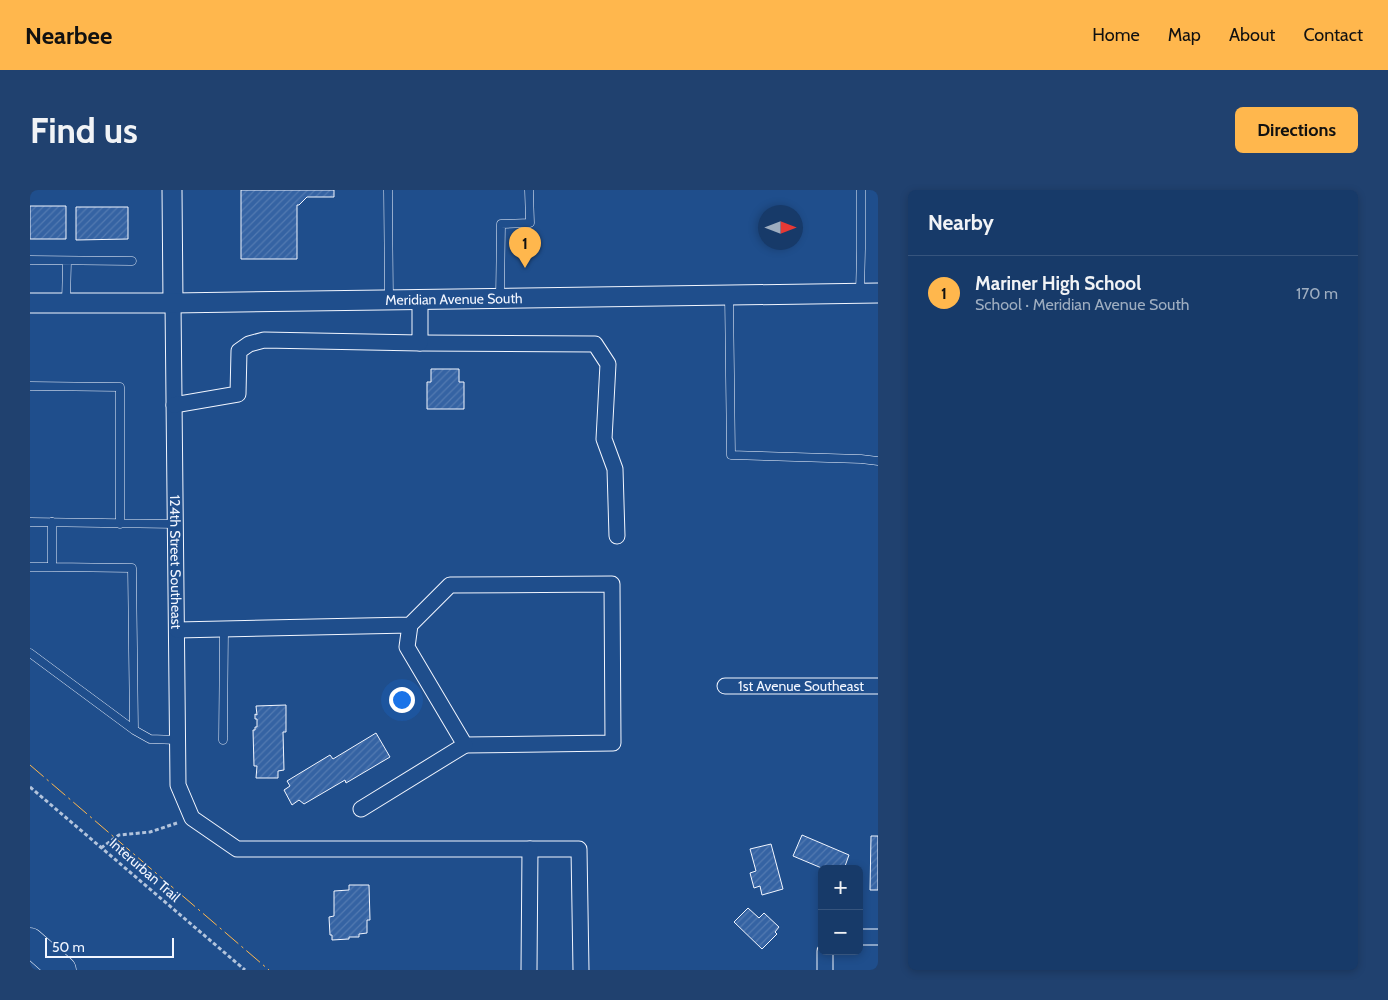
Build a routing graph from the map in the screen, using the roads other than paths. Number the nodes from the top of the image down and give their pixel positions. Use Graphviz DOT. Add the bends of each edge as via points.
graph roads {
  1 [pos="172,190"];
  2 [pos="388,190"];
  3 [pos="529,190"];
  4 [pos="860,190"];
  5 [pos="30,260"];
  6 [pos="67,260"];
  7 [pos="132,261"];
  8 [pos="869,293"];
  9 [pos="729,295"];
  10 [pos="500,298"];
  11 [pos="420,299"];
  12 [pos="389,300"];
  13 [pos="30,303"];
  14 [pos="66,303"];
  15 [pos="173,303"];
  16 [pos="420,343"];
  17 [pos="30,386"];
  18 [pos="174,405"];
  19 [pos="878,461"];
  20 [pos="30,522"];
  21 [pos="52,522"];
  22 [pos="120,524"];
  23 [pos="176,524"];
  24 [pos="617,536"];
  25 [pos="30,567"];
  26 [pos="52,567"];
  27 [pos="410,625"];
  28 [pos="224,629"];
  29 [pos="177,630"];
  30 [pos="30,653"];
  31 [pos="725,686"];
  32 [pos="878,686"];
  33 [pos="134,730"];
  34 [pos="178,740"];
  35 [pos="223,740"];
  36 [pos="465,745"];
  37 [pos="361,808"];
  38 [pos="530,849"];
  39 [pos="863,937"];
  40 [pos="878,937"];
  41 [pos="30,942"];
  42 [pos="825,955"];
  43 [pos="62,970"];
  44 [pos="529,970"];
  45 [pos="581,970"];
  46 [pos="825,970"];
  1 -- 15 [label="street"];
  2 -- 12 [label="lane"];
  3 -- 10 [label="lane" via="530,223 501,224"];
  4 -- 8 [label="lane" via="861,249"];
  5 -- 6 [label="lane"];
  6 -- 7 [label="lane"];
  6 -- 14 [label="lane"];
  8 -- 9 [label="street, Meridian Avenue South"];
  9 -- 10 [label="street, Meridian Avenue South"];
  9 -- 19 [label="lane" via="731,455"];
  10 -- 11 [label="street, Meridian Avenue South"];
  11 -- 12 [label="street, Meridian Avenue South"];
  11 -- 16 [label="street"];
  12 -- 15 [label="street, Meridian Avenue South"];
  13 -- 14 [label="street, Meridian Avenue South"];
  14 -- 15 [label="street, Meridian Avenue South"];
  15 -- 18 [label="street, 124th Street Southeast"];
  16 -- 18 [label="street" via="256,342 239,351 238,394"];
  16 -- 24 [label="street" via="596,344 608,364 604,439 615,469"];
  17 -- 22 [label="lane" via="120,387"];
  18 -- 23 [label="street, 124th Street Southeast"];
  20 -- 21 [label="lane"];
  21 -- 22 [label="lane"];
  21 -- 26 [label="lane"];
  22 -- 23 [label="lane"];
  23 -- 29 [label="street, 124th Street Southeast"];
  25 -- 26 [label="lane"];
  26 -- 33 [label="lane" via="132,568"];
  27 -- 28 [label="street"];
  27 -- 36 [label="street" via="407,647"];
  27 -- 36 [label="street" via="450,586 612,584 613,743"];
  28 -- 29 [label="street"];
  28 -- 35 [label="lane"];
  29 -- 34 [label="street, 124th Street Southeast"];
  30 -- 33 [label="lane"];
  31 -- 32 [label="street, 1st Avenue Southeast"];
  33 -- 34 [label="lane" via="150,739"];
  34 -- 38 [label="street, 124th Street Southeast" via="178,785 192,818 237,849"];
  36 -- 37 [label="street"];
  38 -- 44 [label="street"];
  38 -- 45 [label="street" via="579,849"];
  39 -- 40 [label="street"];
  41 -- 43 [label="highway"];
  42 -- 46 [label="street"];
}
